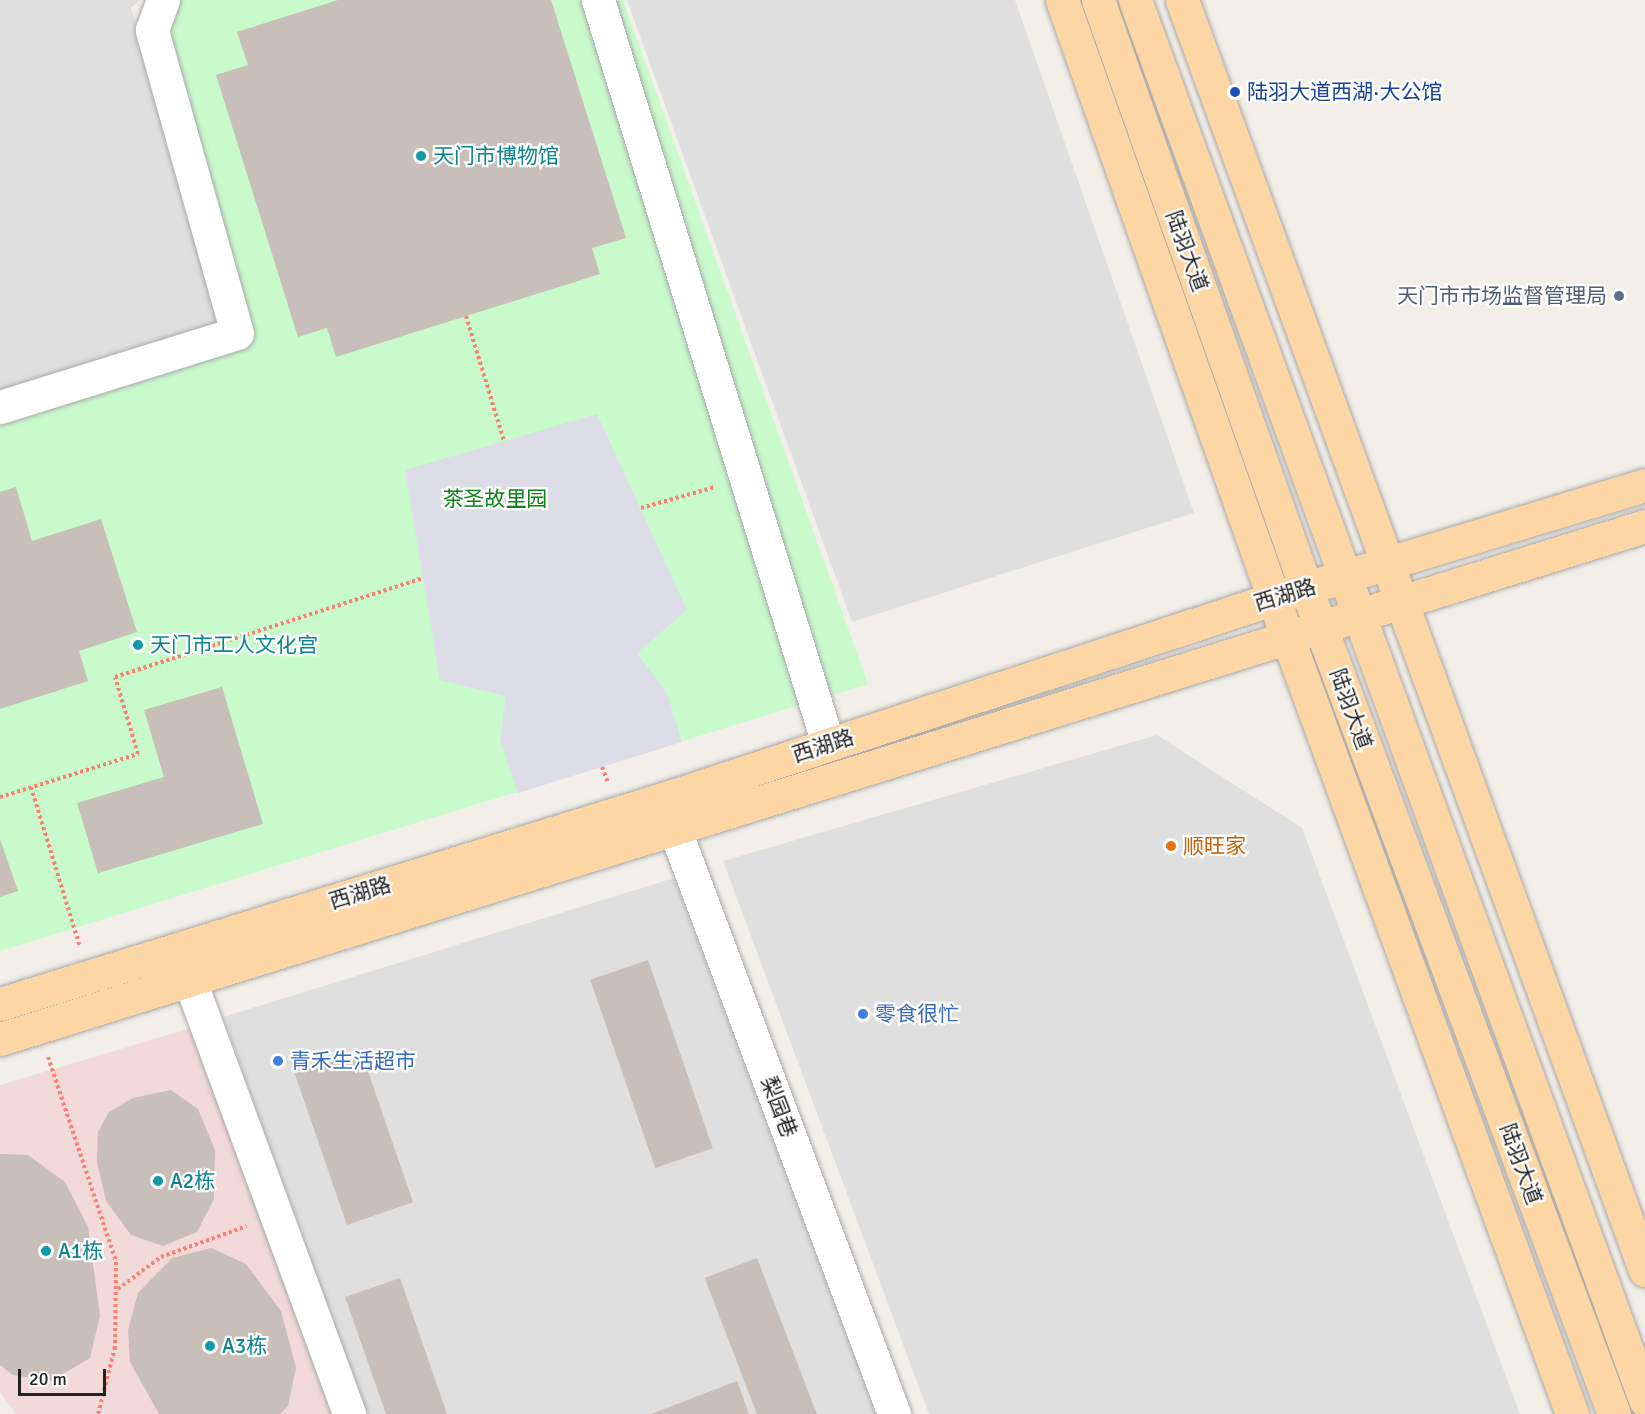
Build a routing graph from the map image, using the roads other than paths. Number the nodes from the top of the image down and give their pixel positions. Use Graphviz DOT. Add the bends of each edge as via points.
graph roads {
  1 [pos="163,0"];
  2 [pos="598,0"];
  3 [pos="1062,0"];
  4 [pos="1098,0"];
  5 [pos="1135,0"];
  6 [pos="1182,0"];
  7 [pos="0,407"];
  8 [pos="1645,485"];
  9 [pos="1645,526"];
  10 [pos="1386,565"];
  11 [pos="1343,578"];
  12 [pos="1306,588"];
  13 [pos="1274,598"];
  14 [pos="1400,602"];
  15 [pos="1356,615"];
  16 [pos="1320,626"];
  17 [pos="1287,636"];
  18 [pos="828,744"];
  19 [pos="663,800"];
  20 [pos="675,832"];
  21 [pos="190,981"];
  22 [pos="0,1004"];
  23 [pos="0,1040"];
  24 [pos="1645,1270"];
  25 [pos="1645,1400"];
  26 [pos="349,1414"];
  27 [pos="894,1414"];
  28 [pos="1572,1414"];
  29 [pos="1614,1414"];
  1 -- 7 [label="street" via="152,30 237,333"];
  2 -- 18 [label="street"];
  3 -- 13 [label="main road"];
  4 -- 12 [label="main road, 陆羽大道"];
  5 -- 11 [label="main road, 陆羽大道"];
  6 -- 10 [label="main road"];
  8 -- 10 [label="main road, 西湖路"];
  9 -- 14 [label="main road, 西湖路"];
  10 -- 11 [label="main road, 西湖路"];
  10 -- 14 [label="main road"];
  11 -- 12 [label="main road, 西湖路"];
  11 -- 15 [label="main road, 陆羽大道"];
  12 -- 13 [label="main road, 西湖路"];
  12 -- 16 [label="main road, 陆羽大道"];
  13 -- 17 [label="main road"];
  13 -- 18 [label="main road, 西湖路"];
  14 -- 15 [label="main road, 西湖路"];
  14 -- 24 [label="main road"];
  15 -- 16 [label="main road, 西湖路"];
  15 -- 25 [label="main road, 陆羽大道"];
  16 -- 17 [label="main road, 西湖路"];
  16 -- 29 [label="main road, 陆羽大道"];
  17 -- 20 [label="main road, 西湖路"];
  17 -- 28 [label="main road"];
  18 -- 19 [label="main road, 西湖路"];
  19 -- 20 [label="street, 梨园巷"];
  19 -- 22 [label="main road, 西湖路"];
  20 -- 21 [label="main road, 西湖路"];
  20 -- 27 [label="street, 梨园巷"];
  21 -- 23 [label="main road, 西湖路"];
  21 -- 26 [label="street"];
}
